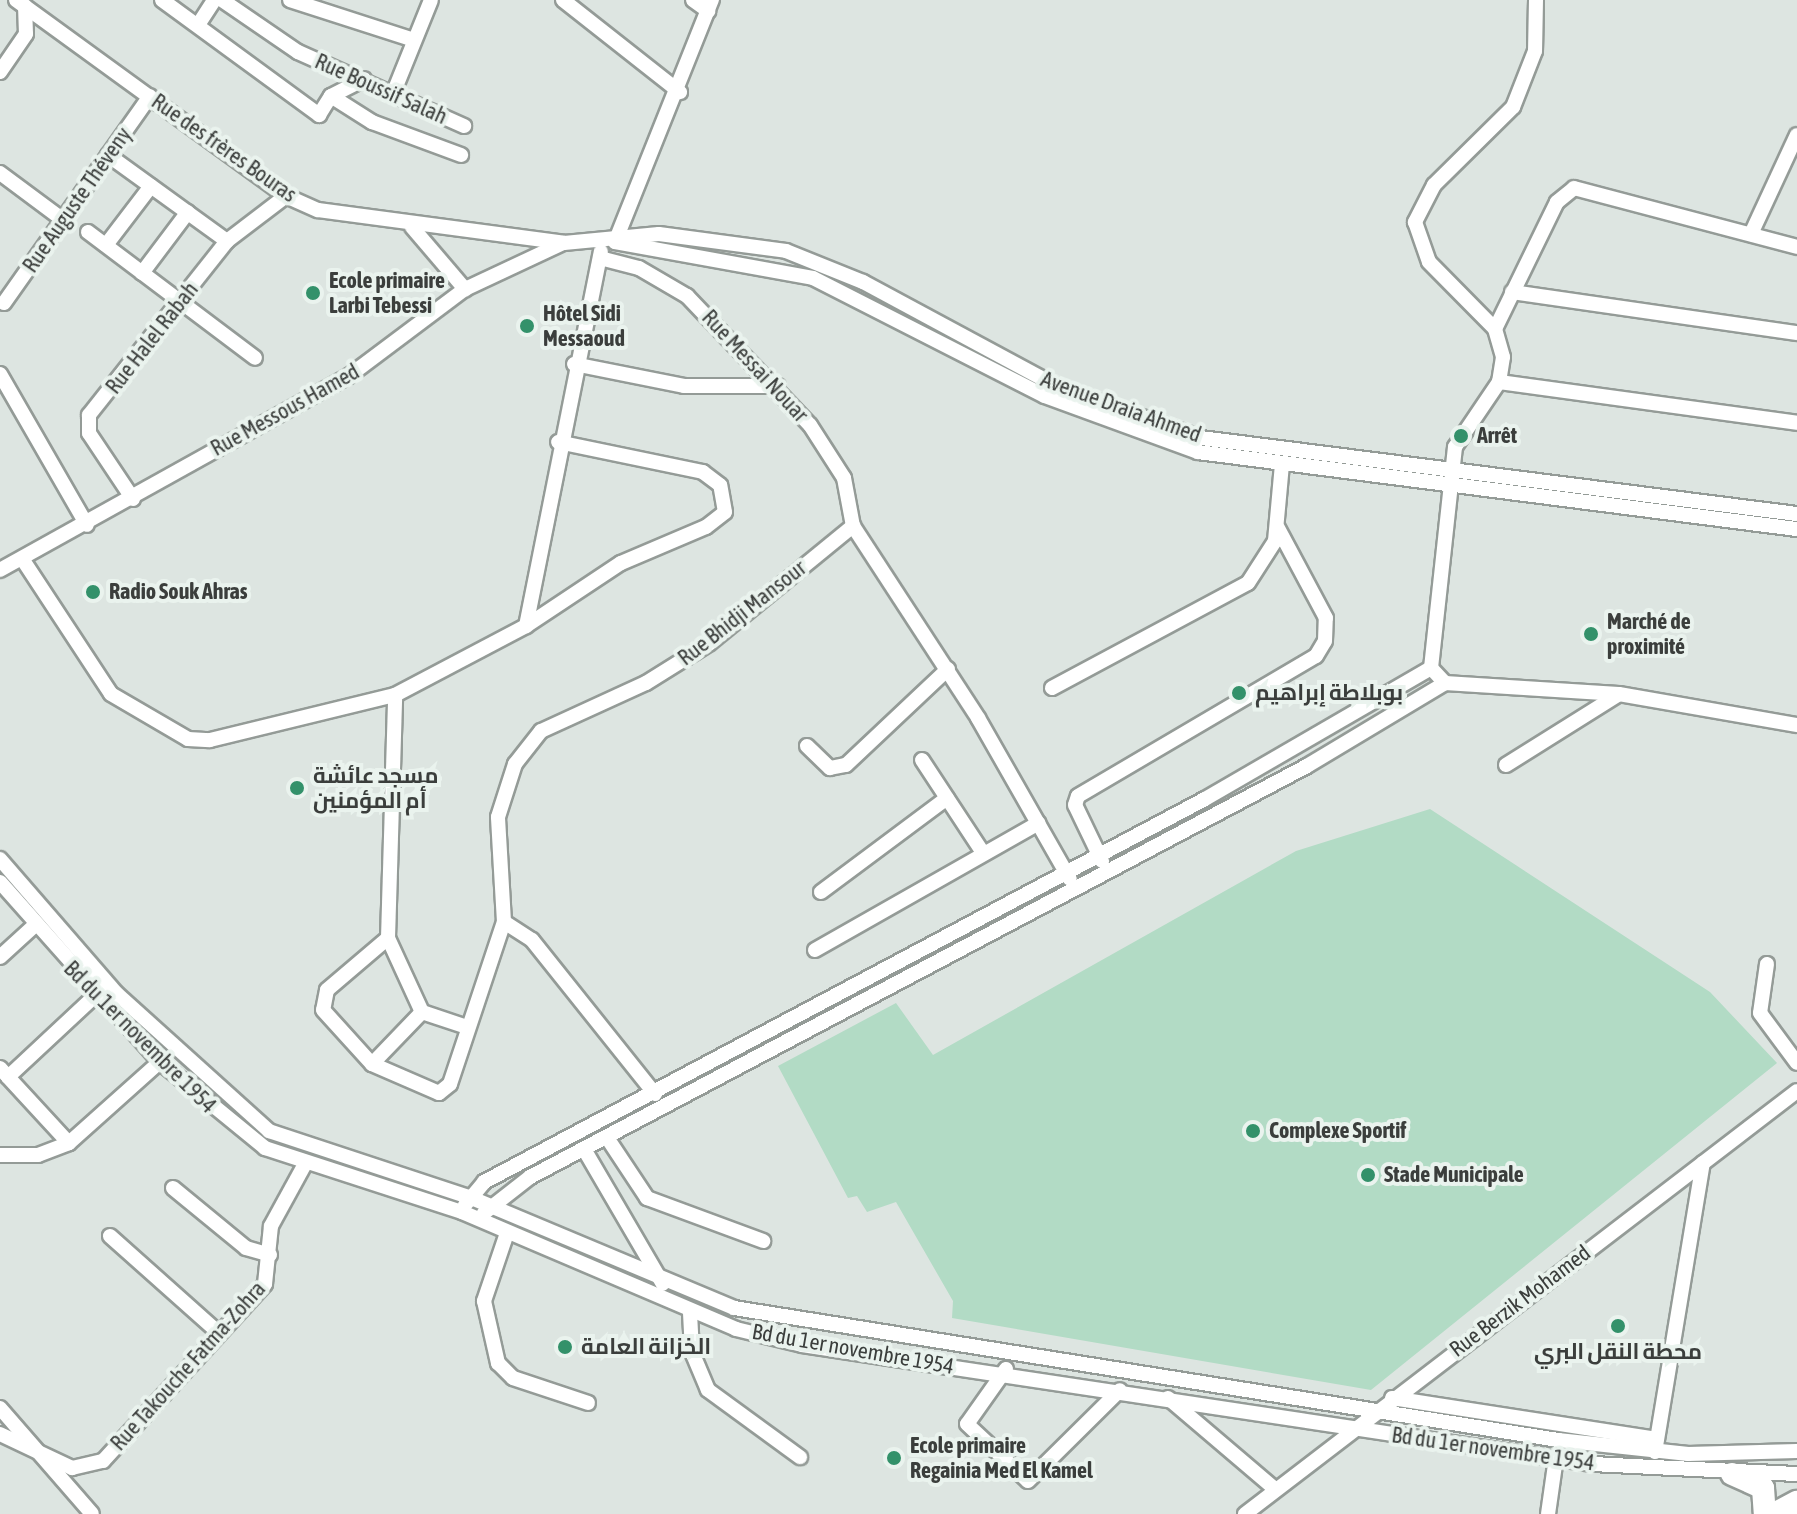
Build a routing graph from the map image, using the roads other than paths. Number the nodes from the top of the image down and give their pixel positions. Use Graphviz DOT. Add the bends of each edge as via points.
graph roads {
  1 [pos="162,0"];
  2 [pos="214,0"];
  3 [pos="222,0"];
  4 [pos="290,0"];
  5 [pos="431,0"];
  6 [pos="563,0"];
  7 [pos="693,0"];
  8 [pos="1536,0"];
  9 [pos="20,3"];
  10 [pos="710,6"];
  11 [pos="198,25"];
  12 [pos="414,40"];
  13 [pos="0,72"];
  14 [pos="364,79"];
  15 [pos="680,92"];
  16 [pos="393,94"];
  17 [pos="150,96"];
  18 [pos="331,96"];
  19 [pos="464,126"];
  20 [pos="1797,135"];
  21 [pos="108,155"];
  22 [pos="461,155"];
  23 [pos="0,173"];
  24 [pos="151,186"];
  25 [pos="286,196"];
  26 [pos="188,212"];
  27 [pos="63,220"];
  28 [pos="412,227"];
  29 [pos="88,232"];
  30 [pos="1751,234"];
  31 [pos="227,241"];
  32 [pos="564,243"];
  33 [pos="106,245"];
  34 [pos="606,247"];
  35 [pos="1797,247"];
  36 [pos="142,273"];
  37 [pos="465,289"];
  38 [pos="1512,292"];
  39 [pos="4,303"];
  40 [pos="180,303"];
  41 [pos="1495,329"];
  42 [pos="938,332"];
  43 [pos="1797,333"];
  44 [pos="255,358"];
  45 [pos="574,364"];
  46 [pos="0,374"];
  47 [pos="1499,382"];
  48 [pos="778,386"];
  49 [pos="1797,423"];
  50 [pos="558,442"];
  51 [pos="1282,464"];
  52 [pos="1451,468"];
  53 [pos="1448,486"];
  54 [pos="133,499"];
  55 [pos="1797,514"];
  56 [pos="87,525"];
  57 [pos="853,526"];
  58 [pos="1278,528"];
  59 [pos="1797,529"];
  60 [pos="23,560"];
  61 [pos="0,570"];
  62 [pos="526,626"];
  63 [pos="1431,668"];
  64 [pos="948,669"];
  65 [pos="1445,683"];
  66 [pos="1052,688"];
  67 [pos="1619,694"];
  68 [pos="395,695"];
  69 [pos="1797,725"];
  70 [pos="807,746"];
  71 [pos="922,760"];
  72 [pos="1506,765"];
  73 [pos="947,798"];
  74 [pos="1039,823"];
  75 [pos="983,853"];
  76 [pos="1098,854"];
  77 [pos="0,859"];
  78 [pos="1066,872"];
  79 [pos="1108,872"];
  80 [pos="0,882"];
  81 [pos="1077,889"];
  82 [pos="821,892"];
  83 [pos="504,922"];
  84 [pos="34,926"];
  85 [pos="388,938"];
  86 [pos="815,950"];
  87 [pos="0,957"];
  88 [pos="1767,964"];
  89 [pos="96,995"];
  90 [pos="422,1012"];
  91 [pos="467,1027"];
  92 [pos="172,1049"];
  93 [pos="160,1062"];
  94 [pos="1797,1063"];
  95 [pos="372,1064"];
  96 [pos="4,1072"];
  97 [pos="1797,1091"];
  98 [pos="655,1094"];
  99 [pos="608,1139"];
  100 [pos="69,1143"];
  101 [pos="584,1149"];
  102 [pos="0,1155"];
  103 [pos="1703,1163"];
  104 [pos="305,1164"];
  105 [pos="173,1188"];
  106 [pos="469,1197"];
  107 [pos="487,1206"];
  108 [pos="462,1212"];
  109 [pos="481,1220"];
  110 [pos="507,1233"];
  111 [pos="110,1236"];
  112 [pos="763,1241"];
  113 [pos="270,1255"];
  114 [pos="662,1281"];
  115 [pos="684,1311"];
  116 [pos="219,1333"];
  117 [pos="1016,1355"];
  118 [pos="1003,1373"];
  119 [pos="1120,1390"];
  120 [pos="1168,1398"];
  121 [pos="1392,1398"];
  122 [pos="588,1403"];
  123 [pos="0,1408"];
  124 [pos="1376,1411"];
  125 [pos="1351,1428"];
  126 [pos="0,1434"];
  127 [pos="1656,1445"];
  128 [pos="33,1449"];
  129 [pos="1797,1451"];
  130 [pos="800,1457"];
  131 [pos="1556,1458"];
  132 [pos="1732,1474"];
  133 [pos="1797,1474"];
  134 [pos="1275,1489"];
  135 [pos="1797,1502"];
  136 [pos="92,1514"];
  137 [pos="1245,1514"];
  138 [pos="1548,1514"];
  139 [pos="1765,1514"];
  140 [pos="1774,1514"];
  1 -- 11 [label="street"];
  2 -- 11 [label="street"];
  3 -- 14 [label="street, Rue Boussif Salah" via="298,52"];
  4 -- 12 [label="street"];
  5 -- 12 [label="street"];
  6 -- 15 [label="street"];
  7 -- 10 [label="street"];
  8 -- 41 [label="street" via="1535,51 1513,107 1434,185 1415,222 1429,262"];
  9 -- 13 [label="street" via="26,34"];
  9 -- 17 [label="street, Rue des frères Bouras"];
  10 -- 15 [label="street"];
  11 -- 18 [label="street" via="319,115"];
  12 -- 16 [label="street"];
  14 -- 16 [label="street, Rue Boussif Salah"];
  14 -- 18 [label="street"];
  15 -- 34 [label="street"];
  16 -- 19 [label="street, Rue Boussif Salah"];
  17 -- 21 [label="street, Rue Auguste Théveny"];
  17 -- 25 [label="street, Rue des frères Bouras"];
  18 -- 22 [label="street" via="372,122"];
  20 -- 30 [label="street"];
  21 -- 24 [label="street"];
  21 -- 27 [label="street, Rue Auguste Théveny"];
  23 -- 27 [label="street"];
  24 -- 26 [label="street"];
  24 -- 33 [label="street"];
  25 -- 28 [label="street, Rue des frères Bouras"];
  25 -- 31 [label="street, Rue Halel Rabah"];
  26 -- 31 [label="street"];
  26 -- 36 [label="street"];
  27 -- 39 [label="street, Rue Auguste Théveny"];
  28 -- 32 [label="street, Rue des frères Bouras"];
  28 -- 37 [label="street"];
  29 -- 33 [label="street"];
  30 -- 35 [label="street"];
  30 -- 38 [label="street" via="1574,188 1557,202"];
  31 -- 40 [label="street, Rue Halel Rabah"];
  32 -- 34 [label="street, Rue des frères Bouras"];
  32 -- 37 [label="street, Rue Messous Hamed"];
  33 -- 36 [label="street"];
  34 -- 42 [label="street, Avenue Draia Ahmed" via="813,278"];
  34 -- 45 [label="street"];
  34 -- 48 [label="street, Rue Messai Nouar" via="687,296"];
  36 -- 40 [label="street"];
  37 -- 54 [label="street, Rue Messous Hamed" via="349,376"];
  38 -- 41 [label="street"];
  38 -- 43 [label="street"];
  40 -- 44 [label="street"];
  40 -- 54 [label="street, Rue Halel Rabah" via="87,420"];
  41 -- 47 [label="street" via="1503,357"];
  42 -- 51 [label="street, Avenue Draia Ahmed" via="1085,413 1198,452"];
  42 -- 52 [label="street, Avenue Draia Ahmed" via="1060,388 1201,438"];
  45 -- 48 [label="street" via="684,386 745,392"];
  45 -- 50 [label="street"];
  46 -- 56 [label="street"];
  47 -- 49 [label="street"];
  47 -- 52 [label="street" via="1463,429"];
  48 -- 57 [label="street, Rue Messai Nouar" via="835,459"];
  50 -- 62 [label="street"];
  50 -- 62 [label="street" via="703,472 720,485 725,512 706,527 621,563"];
  51 -- 53 [label="street, Avenue Draia Ahmed"];
  51 -- 58 [label="street"];
  52 -- 53 [label="street"];
  52 -- 55 [label="street, Avenue Draia Ahmed"];
  53 -- 59 [label="street, Avenue Draia Ahmed"];
  53 -- 63 [label="street"];
  54 -- 56 [label="street, Rue Messous Hamed"];
  56 -- 60 [label="street, Rue Messous Hamed"];
  57 -- 64 [label="street, Rue Messai Nouar"];
  57 -- 83 [label="street, Rue Bhidji Mansour" via="679,664 525,745 498,817"];
  58 -- 66 [label="street" via="1261,567 1234,593"];
  58 -- 76 [label="street" via="1326,618 1325,641 1316,656 1078,796"];
  60 -- 61 [label="street, Rue Messous Hamed"];
  60 -- 68 [label="street" via="111,694 188,739"];
  62 -- 68 [label="street"];
  63 -- 65 [label="street"];
  63 -- 76 [label="street"];
  64 -- 70 [label="street" via="846,765 830,768"];
  64 -- 74 [label="street, Rue Messai Nouar"];
  65 -- 67 [label="street"];
  65 -- 79 [label="street"];
  67 -- 69 [label="street"];
  67 -- 72 [label="street"];
  68 -- 85 [label="street"];
  71 -- 73 [label="street"];
  73 -- 75 [label="street"];
  73 -- 82 [label="street"];
  74 -- 75 [label="street"];
  74 -- 78 [label="street, Rue Messai Nouar"];
  75 -- 86 [label="street"];
  76 -- 78 [label="street"];
  76 -- 79 [label="street"];
  77 -- 92 [label="street" via="89,966"];
  78 -- 81 [label="street, Rue Messai Nouar"];
  78 -- 98 [label="street"];
  79 -- 81 [label="street"];
  80 -- 84 [label="street, Bd du 1er novembre 1954"];
  81 -- 99 [label="street"];
  83 -- 91 [label="street"];
  83 -- 98 [label="street" via="552,963"];
  84 -- 87 [label="street"];
  84 -- 89 [label="street, Bd du 1er novembre 1954"];
  85 -- 90 [label="street"];
  85 -- 95 [label="street" via="321,1003"];
  88 -- 94 [label="street" via="1760,1013"];
  89 -- 93 [label="street, Bd du 1er novembre 1954"];
  89 -- 96 [label="street"];
  90 -- 91 [label="street"];
  90 -- 95 [label="street"];
  91 -- 95 [label="street" via="450,1084 439,1093"];
  92 -- 93 [label="street"];
  92 -- 106 [label="street" via="254,1121 287,1140"];
  93 -- 100 [label="street"];
  93 -- 104 [label="street, Bd du 1er novembre 1954" via="238,1130"];
  96 -- 100 [label="street"];
  97 -- 103 [label="street, Rue Berzik Mohamed"];
  98 -- 106 [label="street" via="484,1182"];
  99 -- 101 [label="street"];
  99 -- 112 [label="street" via="647,1198"];
  100 -- 102 [label="street" via="38,1155"];
  101 -- 107 [label="street"];
  101 -- 114 [label="street"];
  103 -- 121 [label="street, Rue Berzik Mohamed"];
  103 -- 127 [label="street"];
  104 -- 108 [label="street, Bd du 1er novembre 1954"];
  104 -- 113 [label="street, Rue Takouche Fatma-Zohra" via="276,1213"];
  105 -- 113 [label="street" via="235,1241"];
  106 -- 107 [label="street"];
  106 -- 108 [label="street"];
  107 -- 109 [label="street"];
  107 -- 114 [label="street"];
  108 -- 109 [label="street, Bd du 1er novembre 1954"];
  109 -- 110 [label="street, Bd du 1er novembre 1954"];
  110 -- 115 [label="street, Bd du 1er novembre 1954"];
  110 -- 122 [label="street" via="484,1301 498,1363 513,1378"];
  111 -- 116 [label="street"];
  113 -- 116 [label="street, Rue Takouche Fatma-Zohra" via="265,1284"];
  114 -- 115 [label="street"];
  114 -- 117 [label="street" via="783,1321"];
  115 -- 118 [label="street, Bd du 1er novembre 1954" via="802,1345"];
  115 -- 130 [label="street" via="692,1352 708,1390"];
  116 -- 128 [label="street, Rue Takouche Fatma-Zohra" via="103,1461 72,1468"];
  117 -- 118 [label="street"];
  117 -- 124 [label="street"];
  118 -- 119 [label="street, Bd du 1er novembre 1954"];
  118 -- 119 [label="street" via="967,1424 1028,1481"];
  119 -- 120 [label="street, Bd du 1er novembre 1954"];
  120 -- 125 [label="street, Bd du 1er novembre 1954"];
  120 -- 134 [label="street"];
  121 -- 124 [label="street, Rue Berzik Mohamed"];
  121 -- 127 [label="street"];
  123 -- 128 [label="street"];
  124 -- 125 [label="street, Rue Berzik Mohamed"];
  124 -- 127 [label="street"];
  125 -- 131 [label="street, Bd du 1er novembre 1954"];
  125 -- 134 [label="street, Rue Berzik Mohamed"];
  126 -- 128 [label="street, Rue Takouche Fatma-Zohra"];
  127 -- 129 [label="street"];
  128 -- 136 [label="street"];
  131 -- 132 [label="street, Bd du 1er novembre 1954"];
  131 -- 138 [label="street"];
  132 -- 133 [label="street, Bd du 1er novembre 1954"];
  132 -- 139 [label="highway" via="1763,1488"];
  134 -- 137 [label="street, Rue Berzik Mohamed"];
  135 -- 140 [label="highway"];
}
